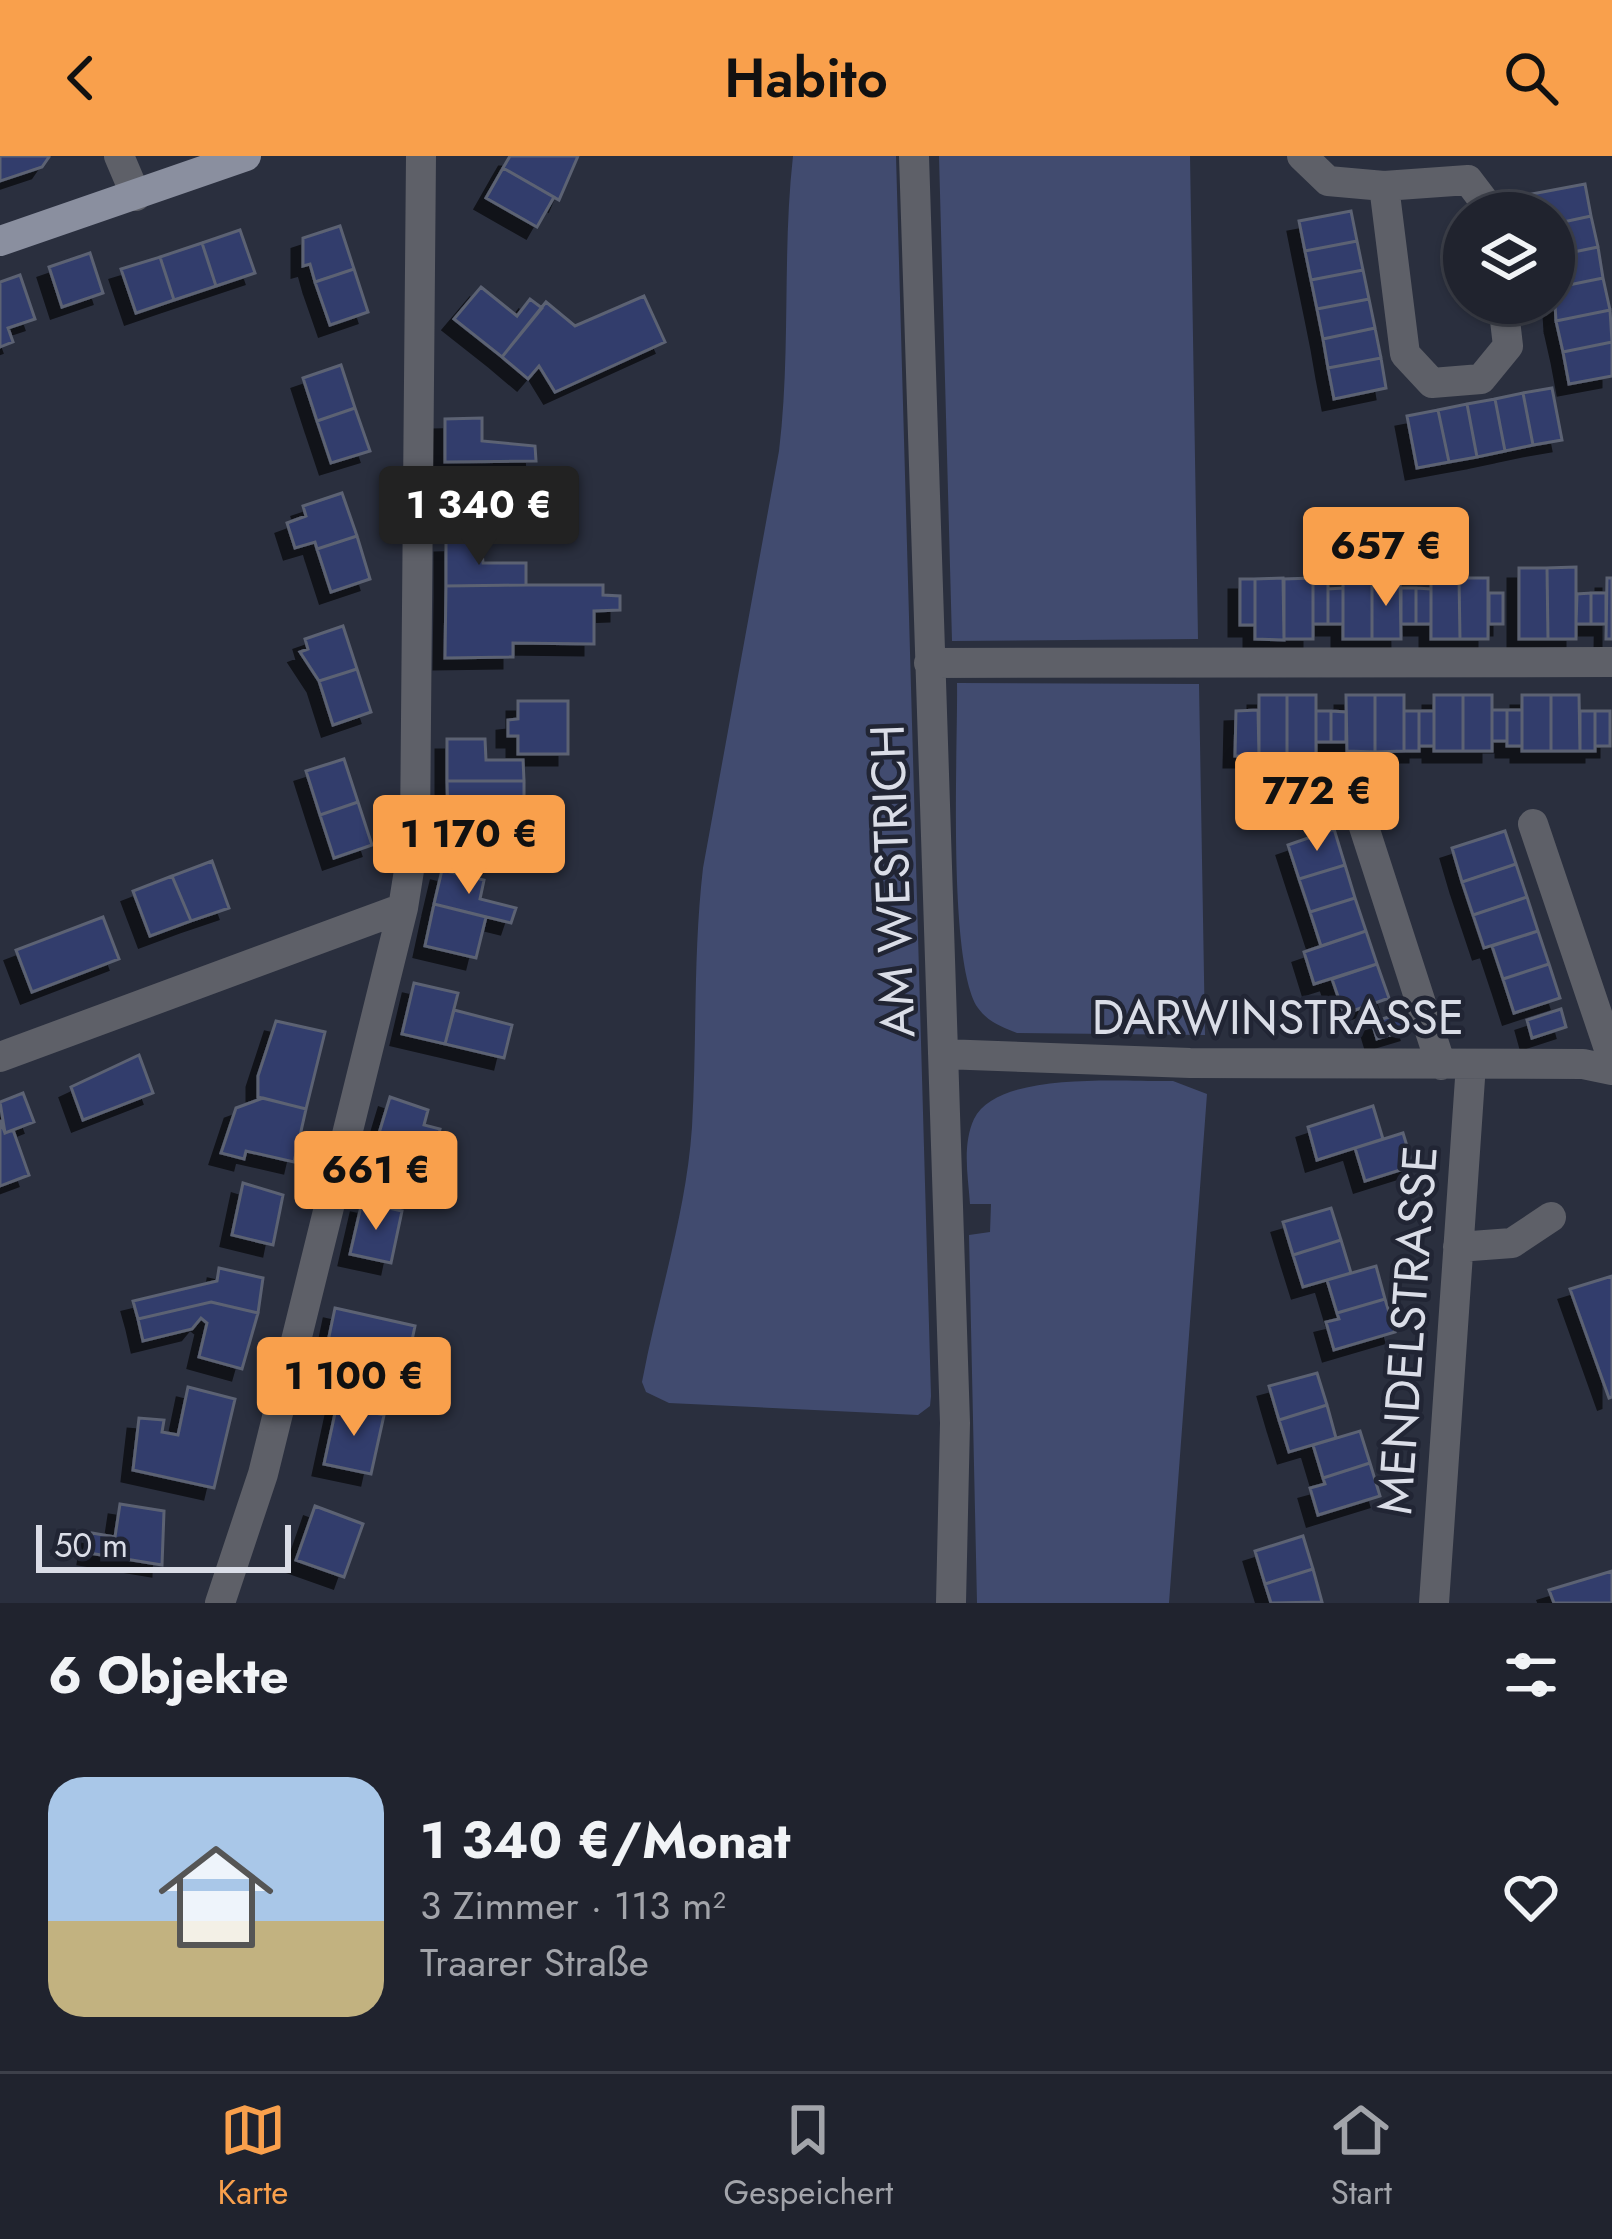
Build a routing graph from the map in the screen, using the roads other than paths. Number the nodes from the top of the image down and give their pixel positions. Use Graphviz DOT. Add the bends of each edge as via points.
graph roads {
  1 [pos="118,156"];
  2 [pos="246,156"];
  3 [pos="421,156"];
  4 [pos="914,156"];
  5 [pos="1301,156"];
  6 [pos="1384,186"];
  7 [pos="1477,192"];
  8 [pos="136,196"];
  9 [pos="0,242"];
  10 [pos="1505,324"];
  11 [pos="1612,662"];
  12 [pos="929,663"];
  13 [pos="1364,824"];
  14 [pos="1533,824"];
  15 [pos="403,908"];
  16 [pos="943,1054"];
  17 [pos="0,1058"];
  18 [pos="1612,1058"];
  19 [pos="1456,1064"];
  20 [pos="1612,1070"];
  21 [pos="1551,1217"];
  22 [pos="1458,1247"];
  23 [pos="220,1603"];
  24 [pos="951,1603"];
  25 [pos="1434,1603"];
  1 -- 8 [label="street"];
  2 -- 8 [label="main road"];
  3 -- 15 [label="street" via="415,833"];
  4 -- 12 [label="street, AM WESTRICH"];
  5 -- 6 [label="street" via="1328,181"];
  6 -- 7 [label="street" via="1468,180"];
  6 -- 10 [label="street" via="1405,354 1432,383 1481,379 1508,346"];
  8 -- 9 [label="main road"];
  11 -- 12 [label="street"];
  12 -- 16 [label="street, AM WESTRICH"];
  13 -- 19 [label="street"];
  14 -- 18 [label="street"];
  15 -- 17 [label="street"];
  15 -- 23 [label="street" via="263,1474"];
  16 -- 19 [label="street, DARWINSTRASSE"];
  16 -- 24 [label="street, AM WESTRICH" via="955,1423"];
  19 -- 20 [label="street, DARWINSTRASSE"];
  19 -- 22 [label="street, MENDELSTRASSE"];
  21 -- 22 [label="street" via="1512,1244"];
  22 -- 25 [label="street, MENDELSTRASSE"];
}
